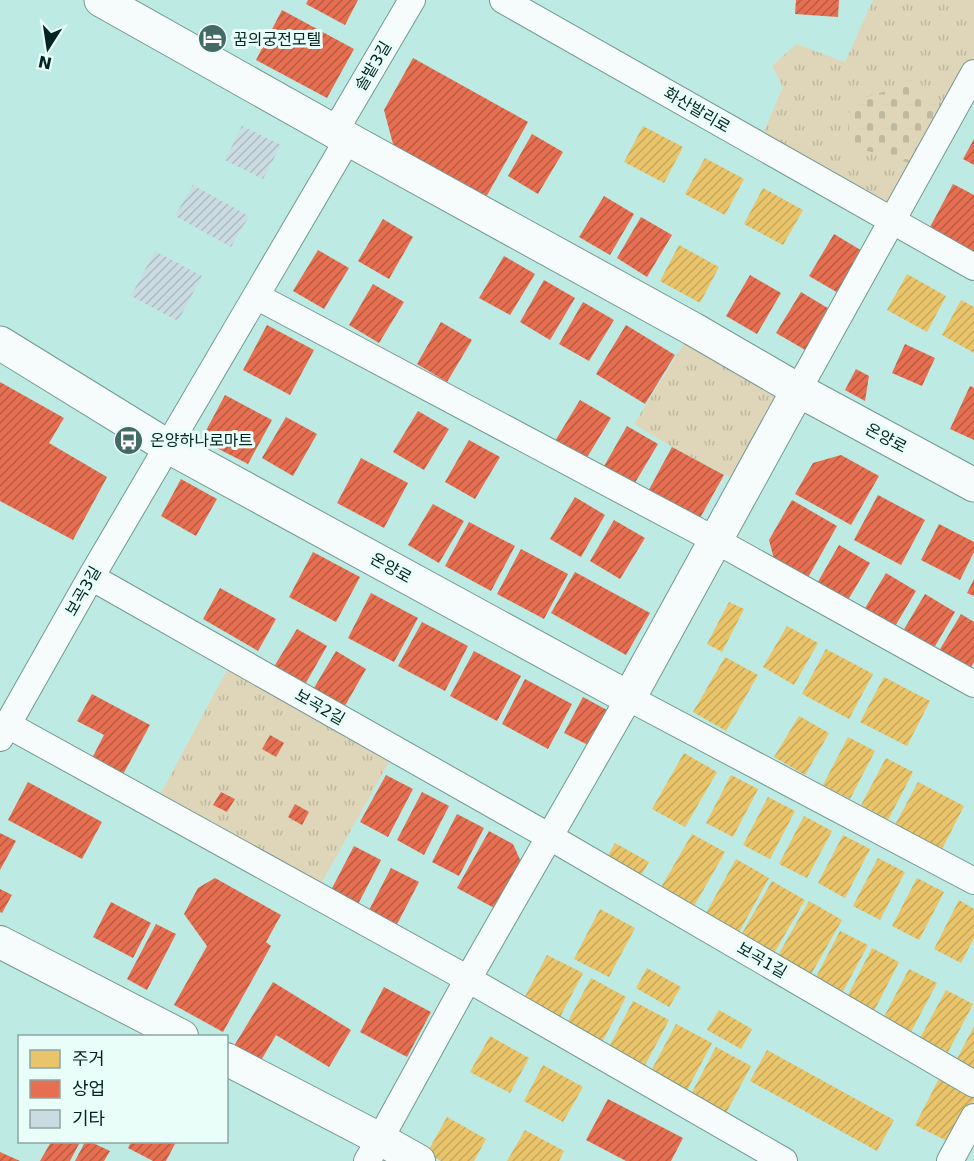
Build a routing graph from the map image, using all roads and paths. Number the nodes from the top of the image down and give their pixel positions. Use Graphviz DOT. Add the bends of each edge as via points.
graph roads {
  1 [pos="101,0"];
  2 [pos="412,0"];
  3 [pos="503,0"];
  4 [pos="974,73"];
  5 [pos="341,135"];
  6 [pos="892,220"];
  7 [pos="974,267"];
  8 [pos="256,296"];
  9 [pos="0,343"];
  10 [pos="798,390"];
  11 [pos="168,446"];
  12 [pos="974,485"];
  13 [pos="715,540"];
  14 [pos="91,577"];
  15 [pos="974,684"];
  16 [pos="629,698"];
  17 [pos="4,731"];
  18 [pos="550,837"];
  19 [pos="974,881"];
  20 [pos="0,942"];
  21 [pos="468,980"];
  22 [pos="181,1035"];
  23 [pos="228,1060"];
  24 [pos="974,1084"];
  25 [pos="974,1117"];
  26 [pos="374,1150"];
  27 [pos="419,1161"];
  28 [pos="784,1161"];
  29 [pos="950,1161"];
  1 -- 5 [label="main road, 온양로"];
  2 -- 5 [label="street, 솔밭3길"];
  3 -- 6 [label="street, 화산발리로"];
  4 -- 6 [label="street"];
  5 -- 8 [label="street, 솔밭3길"];
  5 -- 10 [label="main road, 온양로"];
  6 -- 7 [label="street, 화산발리로"];
  6 -- 10 [label="street"];
  8 -- 11 [label="street, 보곡3길"];
  8 -- 13 [label="street"];
  9 -- 11 [label="main road, 온양로"];
  10 -- 12 [label="main road, 온양로"];
  10 -- 13 [label="main road"];
  11 -- 14 [label="street, 보곡3길"];
  11 -- 16 [label="main road, 온양로"];
  13 -- 15 [label="street"];
  13 -- 16 [label="main road"];
  14 -- 17 [label="street, 보곡3길"];
  14 -- 18 [label="street, 보곡2길"];
  16 -- 18 [label="street"];
  16 -- 19 [label="street"];
  17 -- 21 [label="street"];
  18 -- 21 [label="street"];
  18 -- 24 [label="street, 보곡1길"];
  20 -- 22 [label="street"];
  21 -- 26 [label="street"];
  21 -- 28 [label="street"];
  23 -- 26 [label="street"];
  25 -- 29 [label="street"];
  26 -- 27 [label="street"];
}
